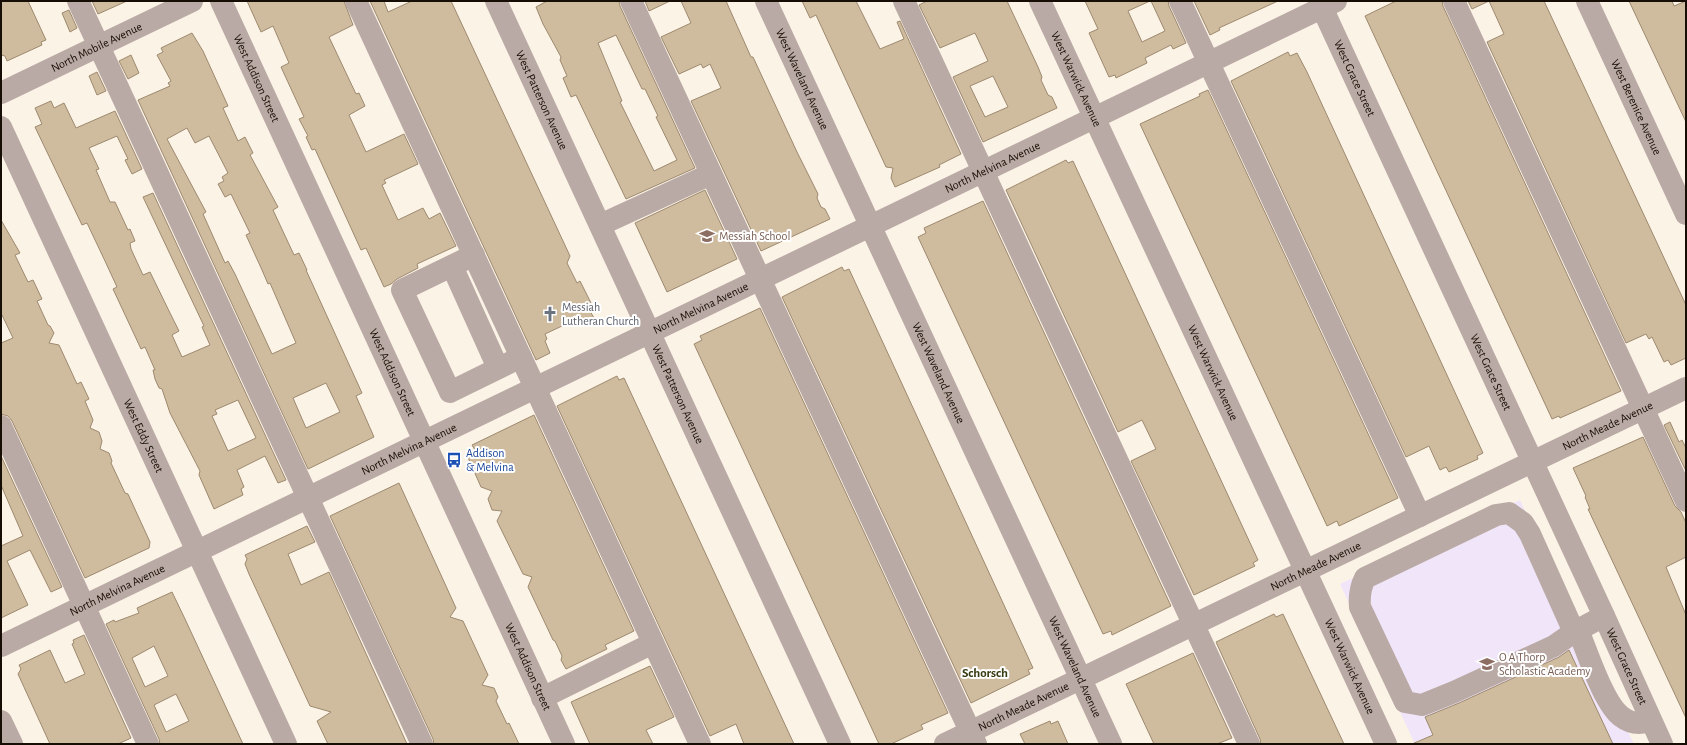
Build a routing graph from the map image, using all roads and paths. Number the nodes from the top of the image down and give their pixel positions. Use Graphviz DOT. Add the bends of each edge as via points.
graph roads {
  1 [pos="78,1"];
  2 [pos="192,1"];
  3 [pos="220,1"];
  4 [pos="356,1"];
  5 [pos="496,1"];
  6 [pos="631,1"];
  7 [pos="766,1"];
  8 [pos="904,1"];
  9 [pos="1040,1"];
  10 [pos="1180,1"];
  11 [pos="1454,1"];
  12 [pos="1587,1"];
  13 [pos="1325,3"];
  14 [pos="98,46"];
  15 [pos="1209,62"];
  16 [pos="1,93"];
  17 [pos="1094,117"];
  18 [pos="1,127"];
  19 [pos="983,171"];
  20 [pos="711,174"];
  21 [pos="1686,214"];
  22 [pos="600,225"];
  23 [pos="871,226"];
  24 [pos="474,255"];
  25 [pos="452,266"];
  26 [pos="760,279"];
  27 [pos="649,332"];
  28 [pos="521,357"];
  29 [pos="498,368"];
  30 [pos="535,388"];
  31 [pos="1686,388"];
  32 [pos="1643,409"];
  33 [pos="1,426"];
  34 [pos="424,441"];
  35 [pos="1532,462"];
  36 [pos="308,497"];
  37 [pos="1686,501"];
  38 [pos="1420,516"];
  39 [pos="197,551"];
  40 [pos="1306,571"];
  41 [pos="84,605"];
  42 [pos="1604,616"];
  43 [pos="1194,624"];
  44 [pos="1576,631"];
  45 [pos="653,643"];
  46 [pos="1,646"];
  47 [pos="1081,679"];
  48 [pos="542,698"];
  49 [pos="1405,702"];
  50 [pos="1,721"];
  51 [pos="1376,721"];
  52 [pos="1651,721"];
  53 [pos="973,738"];
  54 [pos="12,744"];
  55 [pos="148,744"];
  56 [pos="286,744"];
  57 [pos="422,744"];
  58 [pos="564,744"];
  59 [pos="700,744"];
  60 [pos="840,744"];
  61 [pos="945,744"];
  62 [pos="1111,744"];
  63 [pos="1249,744"];
  64 [pos="1386,744"];
  65 [pos="1662,744"];
  1 -- 14 [label="street"];
  2 -- 14 [label="street, North Mobile Avenue"];
  3 -- 34 [label="street, West Addison Street"];
  4 -- 24 [label="street"];
  5 -- 22 [label="street, West Patterson Avenue"];
  6 -- 20 [label="street"];
  7 -- 23 [label="street, West Waveland Avenue"];
  8 -- 19 [label="street"];
  9 -- 17 [label="street, West Warwick Avenue"];
  10 -- 15 [label="street"];
  11 -- 32 [label="street"];
  12 -- 21 [label="street, West Berenice Avenue"];
  13 -- 15 [label="street, North Melvina Avenue"];
  13 -- 35 [label="street, West Grace Street"];
  14 -- 16 [label="street, North Mobile Avenue"];
  14 -- 36 [label="street"];
  15 -- 17 [label="street, North Melvina Avenue"];
  15 -- 38 [label="street"];
  17 -- 19 [label="street, North Melvina Avenue"];
  17 -- 40 [label="street, West Warwick Avenue"];
  18 -- 39 [label="street, West Eddy Street"];
  19 -- 23 [label="street, North Melvina Avenue"];
  19 -- 43 [label="street"];
  20 -- 22 [label="street"];
  20 -- 26 [label="street"];
  22 -- 27 [label="street, West Patterson Avenue"];
  23 -- 26 [label="street, North Melvina Avenue"];
  23 -- 47 [label="street, West Waveland Avenue"];
  24 -- 25 [label="street"];
  24 -- 28 [label="street"];
  25 -- 29 [label="street"];
  25 -- 29 [label="street" via="402,290 450,392"];
  26 -- 27 [label="street, North Melvina Avenue"];
  26 -- 53 [label="street"];
  27 -- 30 [label="street, North Melvina Avenue"];
  27 -- 60 [label="street, West Patterson Avenue"];
  28 -- 29 [label="street"];
  28 -- 30 [label="street"];
  30 -- 34 [label="street, North Melvina Avenue"];
  30 -- 45 [label="street"];
  31 -- 32 [label="street, North Meade Avenue"];
  32 -- 35 [label="street, North Meade Avenue"];
  32 -- 37 [label="street"];
  33 -- 41 [label="street"];
  34 -- 36 [label="street, North Melvina Avenue"];
  34 -- 48 [label="street, West Addison Street"];
  35 -- 38 [label="street, North Meade Avenue"];
  35 -- 42 [label="street, West Grace Street"];
  36 -- 39 [label="street, North Melvina Avenue"];
  36 -- 57 [label="street"];
  38 -- 40 [label="street, North Meade Avenue"];
  39 -- 41 [label="street, North Melvina Avenue"];
  39 -- 56 [label="street, West Eddy Street"];
  40 -- 43 [label="street, North Meade Avenue"];
  40 -- 51 [label="street, West Warwick Avenue"];
  41 -- 46 [label="street, North Melvina Avenue"];
  41 -- 55 [label="street"];
  42 -- 44 [label="street"];
  42 -- 52 [label="street, West Grace Street"];
  43 -- 47 [label="street, North Meade Avenue"];
  43 -- 63 [label="street"];
  44 -- 49 [label="street" via="1554,646 1454,692 1422,705"];
  44 -- 49 [label="street" via="1523,522 1510,513 1496,515 1380,570 1365,578 1361,585 1360,607"];
  44 -- 52 [label="street" via="1608,701 1622,717 1640,724"];
  45 -- 48 [label="street"];
  45 -- 59 [label="street"];
  47 -- 53 [label="street, North Meade Avenue"];
  47 -- 62 [label="street, West Waveland Avenue"];
  48 -- 58 [label="street, West Addison Street"];
  49 -- 51 [label="street" via="1397,710"];
  50 -- 54 [label="street"];
  51 -- 64 [label="street, West Warwick Avenue"];
  52 -- 65 [label="street, West Grace Street"];
  53 -- 61 [label="street, North Meade Avenue"];
}
